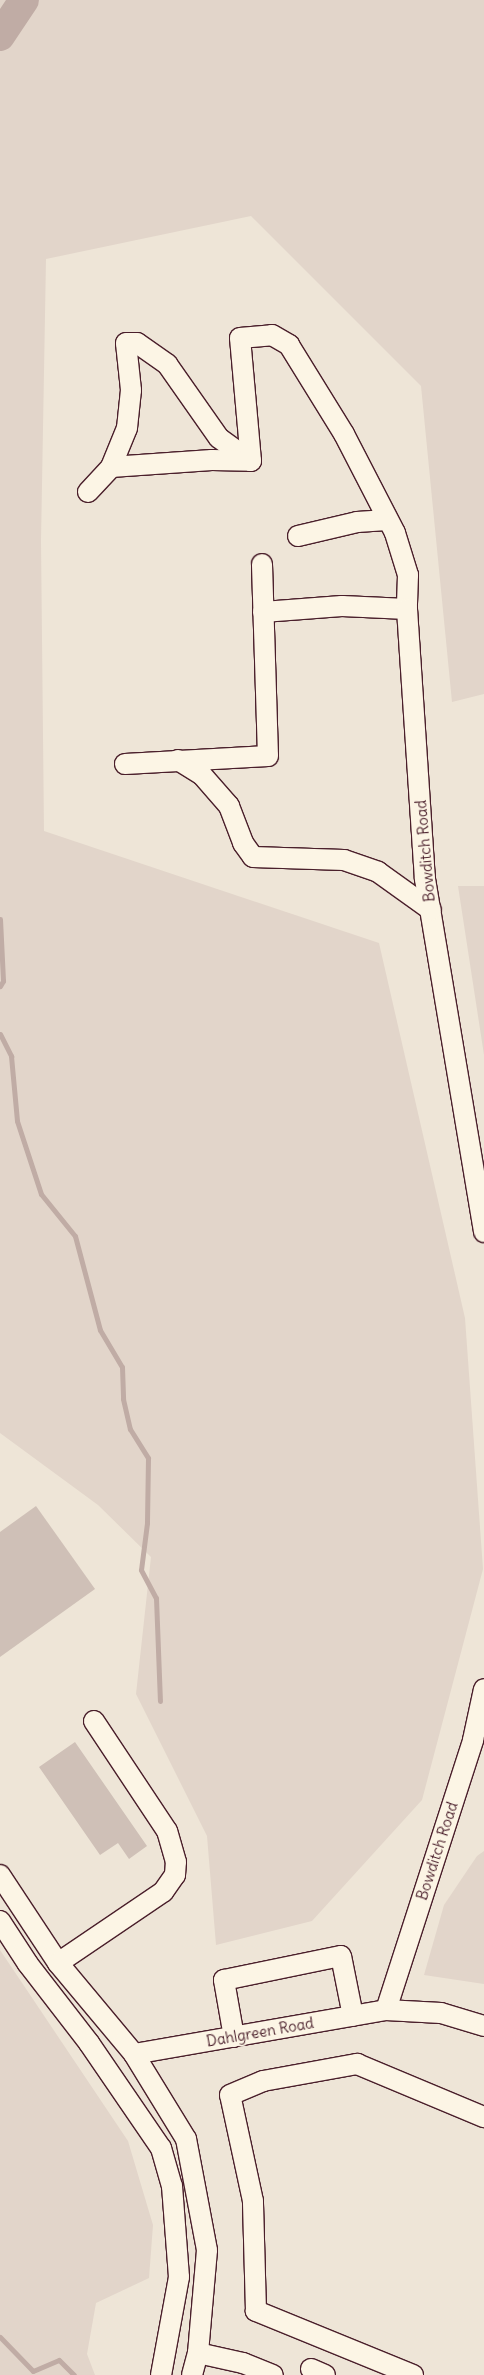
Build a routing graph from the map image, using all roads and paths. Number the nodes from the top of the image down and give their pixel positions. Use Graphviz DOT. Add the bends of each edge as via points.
graph roads {
  1 [pos="251,461"];
  2 [pos="111,467"];
  3 [pos="88,492"];
  4 [pos="387,520"];
  5 [pos="298,536"];
  6 [pos="262,564"];
  7 [pos="406,608"];
  8 [pos="263,612"];
  9 [pos="178,760"];
  10 [pos="125,764"];
  11 [pos="431,910"];
  12 [pos="484,1232"];
  13 [pos="484,1689"];
  14 [pos="94,1721"];
  15 [pos="0,1875"];
  16 [pos="0,1921"];
  17 [pos="58,1963"];
  18 [pos="386,2010"];
  19 [pos="353,2016"];
  20 [pos="484,2026"];
  21 [pos="234,2037"];
  22 [pos="134,2054"];
  23 [pos="484,2117"];
  24 [pos="198,2352"];
  25 [pos="161,2375"];
  26 [pos="192,2375"];
  27 [pos="273,2375"];
  28 [pos="413,2375"];
  1 -- 2 [label="street" via="212,460"];
  1 -- 2 [label="street" via="219,438 167,364 137,343 126,343 131,390 127,428"];
  1 -- 4 [label="street, Bowditch Road" via="240,338 272,335 289,346 344,434"];
  2 -- 3 [label="street"];
  4 -- 5 [label="street" via="357,522"];
  4 -- 7 [label="street, Bowditch Road" via="408,575"];
  6 -- 8 [label="street"];
  7 -- 8 [label="street" via="342,606"];
  7 -- 11 [label="street, Bowditch Road" via="425,879"];
  8 -- 9 [label="street" via="268,756"];
  9 -- 10 [label="street"];
  9 -- 11 [label="street" via="202,775 229,806 243,843 253,856 344,860 378,872"];
  11 -- 12 [label="street, Bowditch Road"];
  13 -- 18 [label="street, Bowditch Road" via="473,1740"];
  14 -- 17 [label="street" via="167,1831 176,1862 175,1875 163,1892"];
  15 -- 17 [label="street"];
  16 -- 25 [label="street" via="162,2148 172,2186 179,2277"];
  17 -- 22 [label="street"];
  18 -- 19 [label="street, Dahlgreen Road"];
  18 -- 20 [label="street, Dahlgreen Road" via="441,2013"];
  19 -- 21 [label="street, Dahlgreen Road"];
  19 -- 21 [label="street" via="341,1956 224,1980"];
  21 -- 22 [label="street, Dahlgreen Road"];
  22 -- 24 [label="street" via="186,2139 207,2250"];
  23 -- 28 [label="street" via="358,2064 263,2081 230,2095 253,2201 256,2311"];
  24 -- 26 [label="street"];
  24 -- 27 [label="street" via="243,2363"];
}
